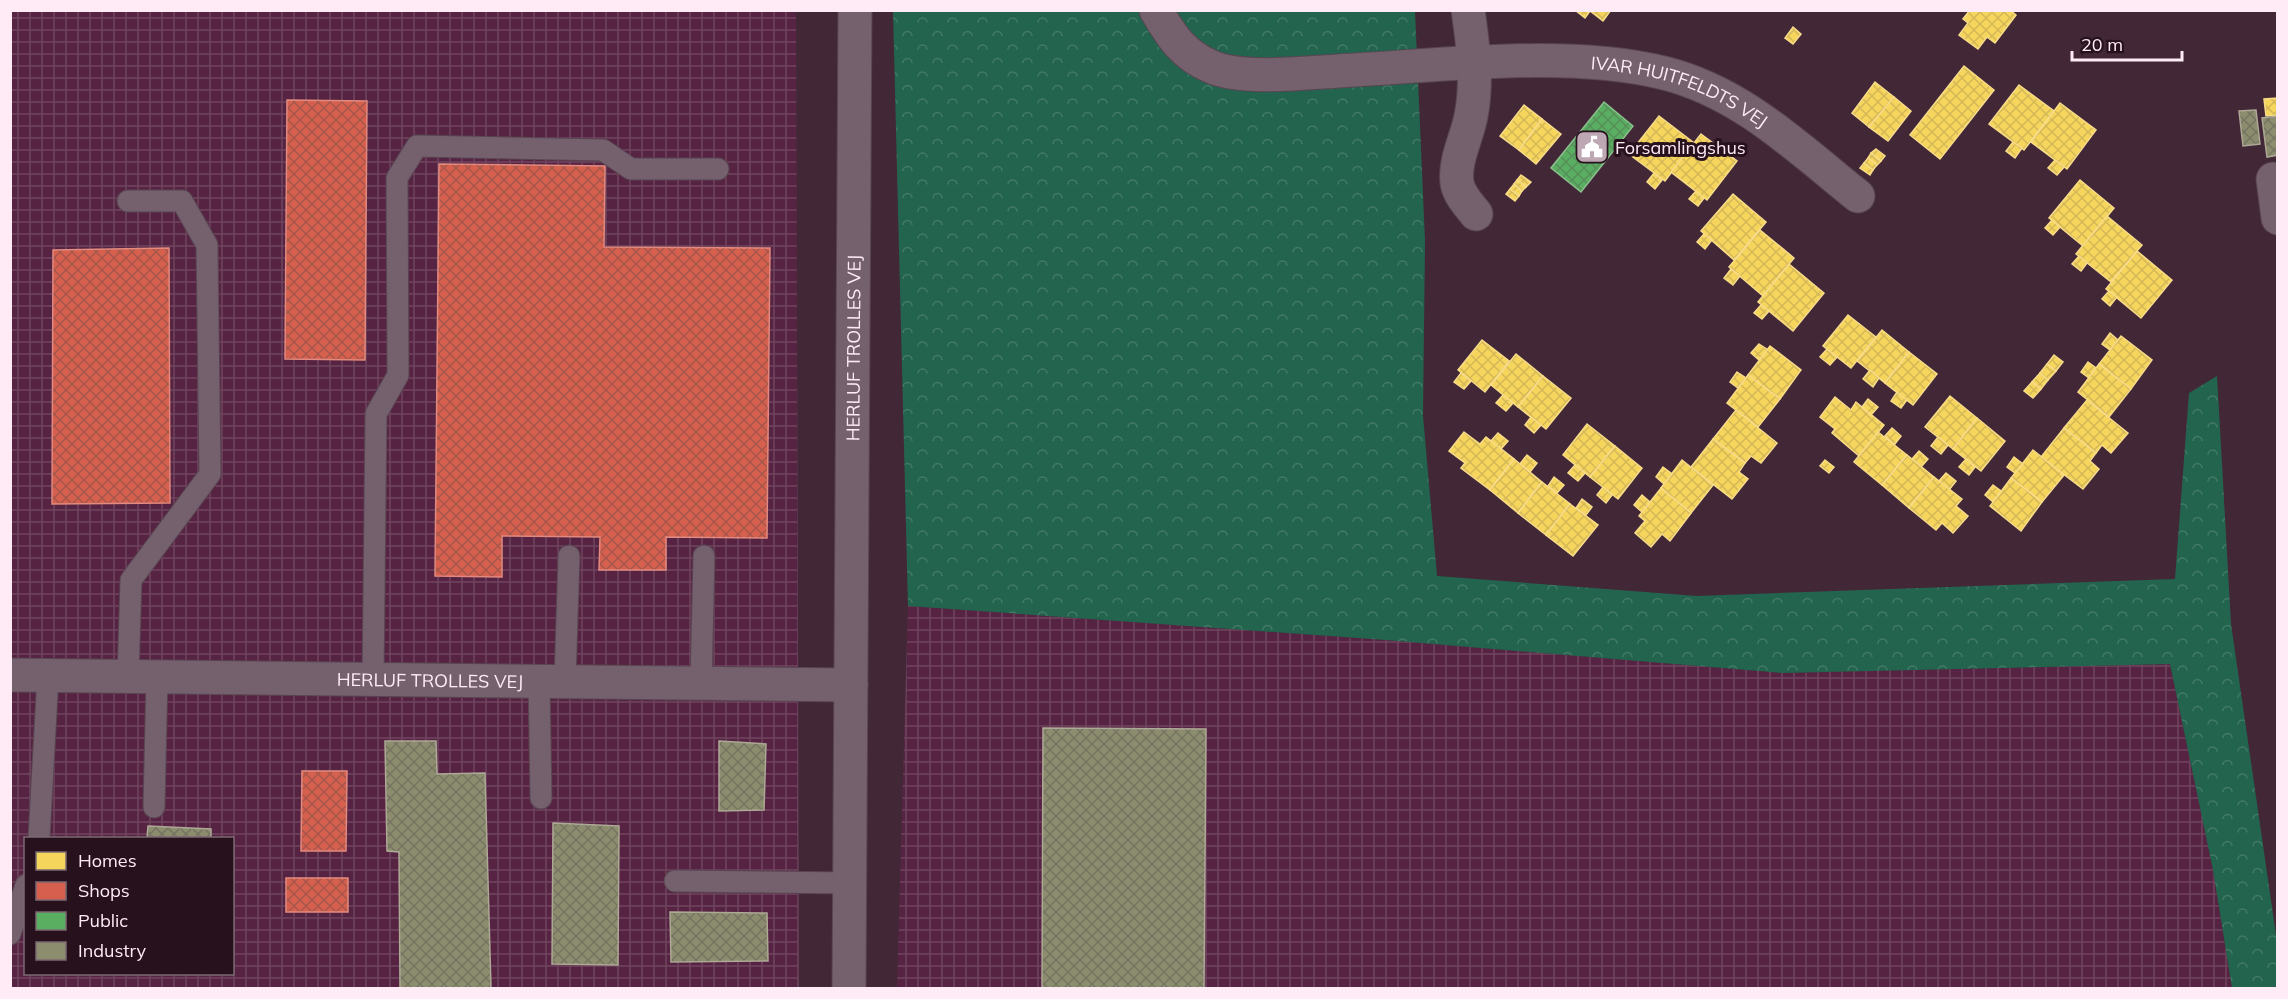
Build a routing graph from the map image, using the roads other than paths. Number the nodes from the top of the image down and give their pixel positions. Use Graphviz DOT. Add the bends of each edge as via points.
graph roads {
  1 [pos="855,10"];
  2 [pos="1156,10"];
  3 [pos="1468,10"];
  4 [pos="1475,63"];
  5 [pos="718,169"];
  6 [pos="2273,180"];
  7 [pos="1858,196"];
  8 [pos="128,201"];
  9 [pos="1476,214"];
  10 [pos="2277,218"];
  11 [pos="569,556"];
  12 [pos="704,556"];
  13 [pos="10,675"];
  14 [pos="48,676"];
  15 [pos="142,677"];
  16 [pos="373,679"];
  17 [pos="552,681"];
  18 [pos="701,683"];
  19 [pos="851,685"];
  20 [pos="541,798"];
  21 [pos="154,807"];
  22 [pos="39,837"];
  23 [pos="675,881"];
  24 [pos="850,883"];
  25 [pos="24,891"];
  26 [pos="10,934"];
  27 [pos="849,988"];
  1 -- 19 [label="street, HERLUF TROLLES VEJ"];
  2 -- 4 [label="street, IVAR HUITFELDTS VEJ" via="1175,43 1213,67 1262,75"];
  3 -- 4 [label="street"];
  4 -- 7 [label="street, IVAR HUITFELDTS VEJ" via="1585,62 1664,73 1710,88 1758,116"];
  4 -- 9 [label="street" via="1471,115 1457,183"];
  5 -- 16 [label="lane" via="631,170 603,150 417,146 397,178 398,375 376,414"];
  6 -- 10 [label="street"];
  8 -- 15 [label="lane" via="182,201 207,244 210,474 131,580"];
  11 -- 17 [label="lane"];
  12 -- 18 [label="lane"];
  13 -- 14 [label="street, HERLUF TROLLES VEJ"];
  14 -- 15 [label="street, HERLUF TROLLES VEJ"];
  14 -- 22 [label="lane"];
  15 -- 16 [label="street, HERLUF TROLLES VEJ"];
  15 -- 21 [label="lane"];
  16 -- 17 [label="street, HERLUF TROLLES VEJ"];
  17 -- 18 [label="street, HERLUF TROLLES VEJ"];
  17 -- 20 [label="lane"];
  18 -- 19 [label="street, HERLUF TROLLES VEJ"];
  19 -- 24 [label="street, HERLUF TROLLES VEJ"];
  23 -- 24 [label="lane"];
  24 -- 27 [label="street, HERLUF TROLLES VEJ"];
  25 -- 26 [label="lane"];
}
